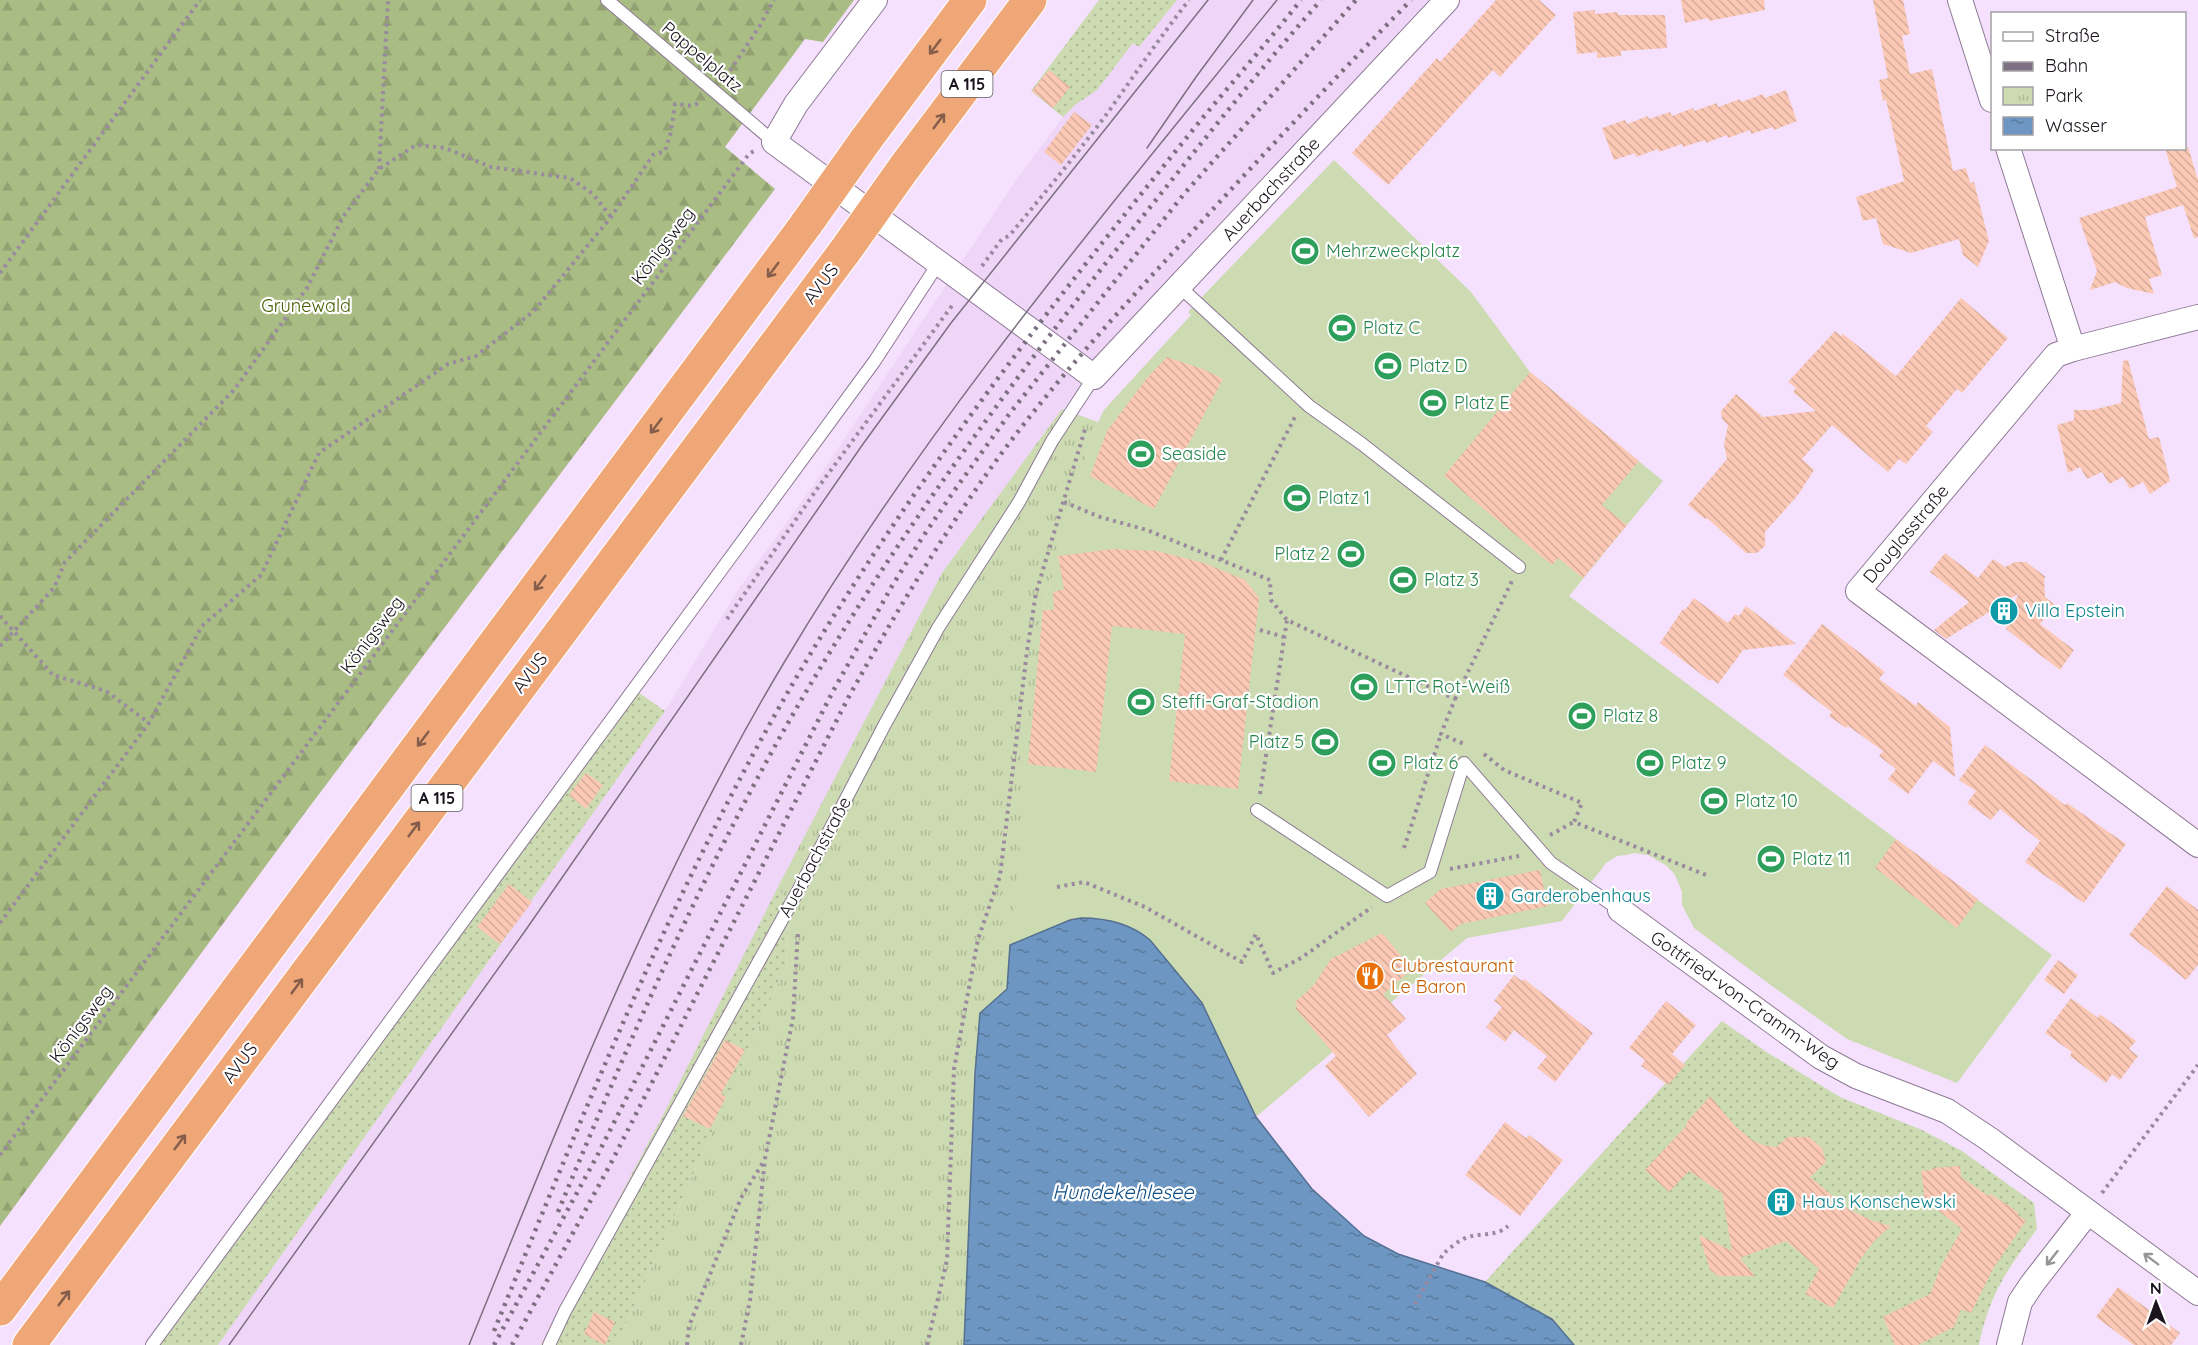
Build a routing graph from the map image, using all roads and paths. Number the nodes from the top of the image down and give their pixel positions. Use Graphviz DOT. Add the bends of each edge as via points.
graph roads {
  1 [pos="200,0"];
  2 [pos="388,0"];
  3 [pos="607,0"];
  4 [pos="774,0"];
  5 [pos="875,0"];
  6 [pos="970,0"];
  7 [pos="1030,0"];
  8 [pos="1447,0"];
  9 [pos="1960,0"];
  10 [pos="715,93"];
  11 [pos="1991,97"];
  12 [pos="675,104"];
  13 [pos="774,141"];
  14 [pos="2009,150"];
  15 [pos="379,169"];
  16 [pos="611,217"];
  17 [pos="938,264"];
  18 [pos="0,273"];
  19 [pos="1180,287"];
  20 [pos="2198,317"];
  21 [pos="2073,349"];
  22 [pos="1090,383"];
  23 [pos="1303,400"];
  24 [pos="1064,502"];
  25 [pos="1221,560"];
  26 [pos="1519,567"];
  27 [pos="0,616"];
  28 [pos="1287,620"];
  29 [pos="1260,630"];
  30 [pos="14,631"];
  31 [pos="1284,637"];
  32 [pos="0,646"];
  33 [pos="1455,699"];
  34 [pos="149,723"];
  35 [pos="1441,734"];
  36 [pos="1470,746"];
  37 [pos="1479,750"];
  38 [pos="1257,810"];
  39 [pos="1574,822"];
  40 [pos="2198,845"];
  41 [pos="1537,847"];
  42 [pos="1404,848"];
  43 [pos="1430,872"];
  44 [pos="1706,875"];
  45 [pos="1057,887"];
  46 [pos="799,889"];
  47 [pos="1387,896"];
  48 [pos="1620,910"];
  49 [pos="0,923"];
  50 [pos="2198,1065"];
  51 [pos="0,1155"];
  52 [pos="765,1159"];
  53 [pos="2094,1204"];
  54 [pos="1508,1226"];
  55 [pos="2198,1293"];
  56 [pos="1415,1304"];
  57 [pos="0,1309"];
  58 [pos="29,1345"];
  59 [pos="152,1345"];
  60 [pos="549,1345"];
  61 [pos="687,1345"];
  62 [pos="741,1345"];
  63 [pos="927,1345"];
  64 [pos="2009,1345"];
  1 -- 18 [label="path"];
  2 -- 15 [label="path"];
  3 -- 10 [label="lane, Pappelplatz"];
  4 -- 10 [label="path"];
  5 -- 13 [label="street" via="796,104"];
  6 -- 57 [label="highway, A 115, one-way, bridge"];
  58 -- 7 [label="highway, AVUS / A 115, one-way, bridge"];
  8 -- 19 [label="street, Auerbachstraße"];
  9 -- 11 [label="street"];
  10 -- 13 [label="lane, Pappelplatz"];
  12 -- 16 [label="path" via="665,151 653,155"];
  13 -- 17 [label="street"];
  13 -- 51 [label="path, Königsweg" via="749,154"];
  14 -- 21 [label="street"];
  15 -- 16 [label="path" via="416,145 445,148 491,167 570,178 593,194"];
  15 -- 30 [label="path" via="343,217 307,288 234,390 65,562 54,588"];
  16 -- 34 [label="path" via="534,311 476,356 448,364 319,453 261,575 202,626"];
  17 -- 22 [label="street"];
  17 -- 59 [label="lane" via="874,362"];
  19 -- 22 [label="street, Auerbachstraße"];
  19 -- 23 [label="lane"];
  20 -- 21 [label="street"];
  21 -- 40 [label="street, Douglasstraße" via="2056,355 1858,591"];
  22 -- 24 [label="path" via="1087,421"];
  22 -- 46 [label="lane, Auerbachstraße" via="938,628"];
  23 -- 25 [label="path"];
  23 -- 26 [label="lane"];
  24 -- 25 [label="path"];
  24 -- 63 [label="path" via="1036,593 999,876 978,939 954,1069 947,1260"];
  25 -- 28 [label="path" via="1270,580 1271,600"];
  26 -- 33 [label="path"];
  27 -- 30 [label="path"];
  28 -- 31 [label="path"];
  28 -- 33 [label="path"];
  29 -- 31 [label="path"];
  30 -- 32 [label="path"];
  30 -- 34 [label="path" via="53,675 106,691"];
  31 -- 38 [label="path"];
  33 -- 35 [label="path"];
  34 -- 49 [label="path"];
  35 -- 36 [label="path"];
  35 -- 42 [label="path"];
  37 -- 39 [label="path" via="1504,770 1582,802"];
  38 -- 47 [label="lane"];
  39 -- 41 [label="path"];
  39 -- 44 [label="path"];
  41 -- 43 [label="path"];
  41 -- 43 [label="lane" via="1464,763"];
  41 -- 48 [label="lane" via="1551,863"];
  43 -- 47 [label="lane"];
  45 -- 47 [label="path" via="1084,882 1145,907 1242,962 1256,934 1273,973 1301,958"];
  46 -- 52 [label="path" via="793,1018"];
  46 -- 60 [label="lane, Auerbachstraße"];
  48 -- 53 [label="street, Gottfried-von-Cramm-Weg" via="1821,1057 1856,1076 1947,1111"];
  50 -- 53 [label="path"];
  52 -- 61 [label="path" via="741,1198 689,1326"];
  52 -- 62 [label="path" via="750,1300"];
  55 -- 53 [label="street, Gottfried-von-Cramm-Weg, one-way"];
  53 -- 64 [label="street, one-way" via="2020,1302"];
  54 -- 56 [label="path" via="1496,1233 1468,1236 1443,1254"];
}
